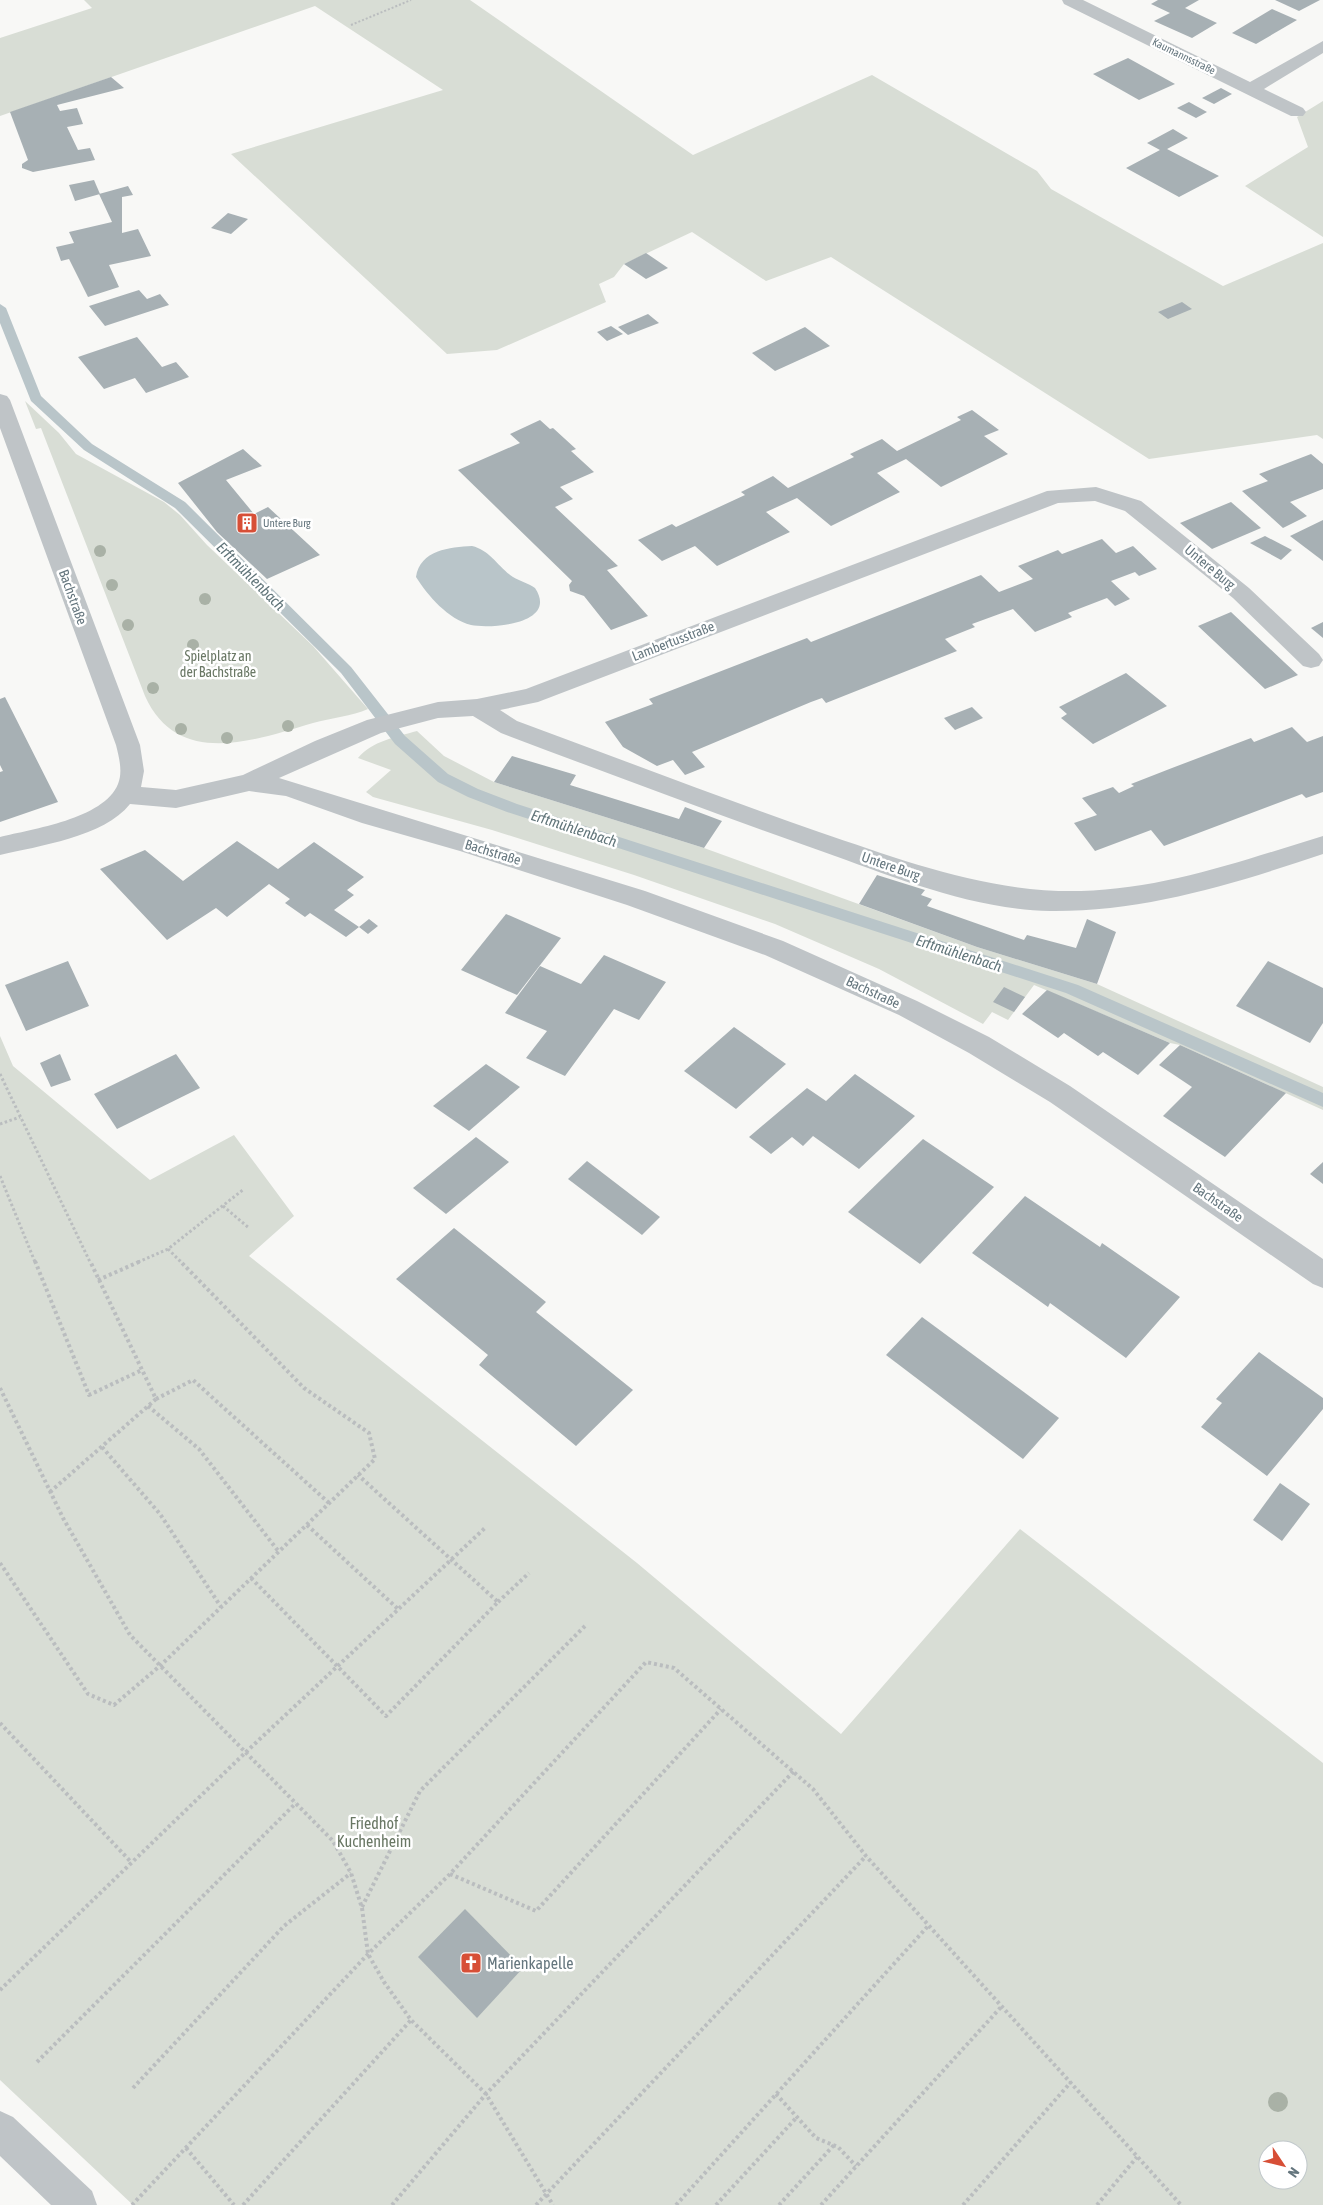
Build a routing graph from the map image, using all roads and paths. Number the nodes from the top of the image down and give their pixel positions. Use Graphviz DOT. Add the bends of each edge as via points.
graph roads {
  1 [pos="411,0"];
  2 [pos="1070,0"];
  3 [pos="351,25"];
  4 [pos="1323,46"];
  5 [pos="1251,89"];
  6 [pos="1297,112"];
  7 [pos="0,400"];
  8 [pos="1096,494"];
  9 [pos="1311,660"];
  10 [pos="477,707"];
  11 [pos="249,782"];
  12 [pos="124,795"];
  13 [pos="371,816"];
  14 [pos="1323,845"];
  15 [pos="0,846"];
  16 [pos="0,1074"];
  17 [pos="20,1118"];
  18 [pos="0,1124"];
  19 [pos="0,1176"];
  20 [pos="244,1189"];
  21 [pos="223,1206"];
  22 [pos="249,1228"];
  23 [pos="168,1249"];
  24 [pos="1323,1275"];
  25 [pos="98,1280"];
  26 [pos="142,1370"];
  27 [pos="0,1388"];
  28 [pos="156,1399"];
  29 [pos="148,1406"];
  30 [pos="102,1447"];
  31 [pos="358,1475"];
  32 [pos="50,1492"];
  33 [pos="329,1503"];
  34 [pos="306,1524"];
  35 [pos="486,1527"];
  36 [pos="279,1552"];
  37 [pos="451,1558"];
  38 [pos="0,1564"];
  39 [pos="529,1572"];
  40 [pos="251,1578"];
  41 [pos="498,1602"];
  42 [pos="221,1607"];
  43 [pos="398,1609"];
  44 [pos="586,1625"];
  45 [pos="161,1665"];
  46 [pos="338,1668"];
  47 [pos="721,1709"];
  48 [pos="0,1724"];
  49 [pos="246,1752"];
  50 [pos="794,1771"];
  51 [pos="296,1803"];
  52 [pos="866,1856"];
  53 [pos="131,1862"];
  54 [pos="350,1874"];
  55 [pos="450,1874"];
  56 [pos="362,1908"];
  57 [pos="929,1925"];
  58 [pos="368,1954"];
  59 [pos="0,1990"];
  60 [pos="1002,2006"];
  61 [pos="411,2020"];
  62 [pos="37,2062"];
  63 [pos="1071,2082"];
  64 [pos="133,2088"];
  65 [pos="486,2094"];
  66 [pos="776,2094"];
  67 [pos="797,2117"];
  68 [pos="0,2130"];
  69 [pos="834,2145"];
  70 [pos="186,2148"];
  71 [pos="1138,2157"];
  72 [pos="856,2166"];
  73 [pos="546,2194"];
  74 [pos="78,2205"];
  75 [pos="132,2205"];
  76 [pos="234,2205"];
  77 [pos="243,2205"];
  78 [pos="392,2205"];
  79 [pos="536,2205"];
  80 [pos="553,2205"];
  81 [pos="676,2205"];
  82 [pos="716,2205"];
  83 [pos="779,2205"];
  84 [pos="821,2205"];
  85 [pos="963,2205"];
  86 [pos="1098,2205"];
  87 [pos="1182,2205"];
  1 -- 3 [label="path"];
  2 -- 5 [label="street, Kaumannsstraße"];
  4 -- 5 [label="street"];
  5 -- 6 [label="street, Kaumannsstraße"];
  7 -- 12 [label="street, Bachstraße" via="128,745 132,772 130,786"];
  8 -- 9 [label="street, Untere Burg" via="1133,506 1155,522 1241,592"];
  8 -- 10 [label="street, Lambertusstraße" via="1056,496 530,696"];
  10 -- 11 [label="street, Lambertusstraße" via="438,710 375,726"];
  10 -- 14 [label="street, Untere Burg" via="509,727 739,814 939,883 979,892 1048,901 1138,895 1203,883"];
  11 -- 12 [label="street, Lambertusstraße" via="176,798"];
  11 -- 13 [label="street, Lambertusstraße" via="288,788"];
  12 -- 15 [label="street" via="97,817 79,825"];
  13 -- 24 [label="street, Bachstraße" via="539,866 696,919 774,948 908,1008 979,1045 1060,1094"];
  16 -- 17 [label="path"];
  17 -- 18 [label="path"];
  17 -- 25 [label="path"];
  19 -- 26 [label="path" via="89,1395"];
  20 -- 21 [label="path"];
  21 -- 22 [label="path"];
  21 -- 23 [label="path"];
  23 -- 25 [label="path"];
  23 -- 31 [label="path" via="304,1388 369,1433 375,1459"];
  25 -- 26 [label="path"];
  26 -- 28 [label="path"];
  27 -- 32 [label="path"];
  28 -- 29 [label="path"];
  28 -- 33 [label="path" via="193,1380"];
  29 -- 30 [label="path"];
  29 -- 36 [label="path" via="198,1449"];
  30 -- 32 [label="path"];
  30 -- 42 [label="path" via="160,1514"];
  31 -- 33 [label="path"];
  31 -- 37 [label="path"];
  32 -- 45 [label="path" via="130,1635"];
  33 -- 34 [label="path"];
  34 -- 36 [label="path"];
  34 -- 43 [label="path"];
  35 -- 37 [label="path"];
  36 -- 40 [label="path"];
  37 -- 41 [label="path"];
  37 -- 43 [label="path"];
  38 -- 45 [label="path" via="88,1694 114,1705"];
  39 -- 41 [label="path"];
  40 -- 42 [label="path"];
  40 -- 46 [label="path"];
  41 -- 46 [label="path" via="386,1716"];
  42 -- 45 [label="path"];
  43 -- 46 [label="path"];
  44 -- 56 [label="path" via="420,1791"];
  45 -- 49 [label="path"];
  46 -- 49 [label="path"];
  47 -- 50 [label="path"];
  47 -- 55 [label="path" via="536,1911"];
  47 -- 55 [label="path" via="674,1668 646,1662"];
  48 -- 53 [label="path"];
  49 -- 51 [label="path"];
  49 -- 53 [label="path"];
  50 -- 52 [label="path" via="813,1789"];
  50 -- 65 [label="path"];
  51 -- 54 [label="path" via="333,1841"];
  51 -- 62 [label="path"];
  52 -- 57 [label="path"];
  52 -- 73 [label="path"];
  53 -- 59 [label="path"];
  54 -- 56 [label="path"];
  54 -- 64 [label="path" via="284,1926"];
  55 -- 58 [label="path"];
  56 -- 58 [label="path"];
  57 -- 60 [label="path"];
  57 -- 66 [label="path"];
  58 -- 61 [label="path"];
  58 -- 70 [label="path"];
  60 -- 63 [label="path"];
  60 -- 72 [label="path"];
  61 -- 65 [label="path"];
  61 -- 77 [label="path"];
  63 -- 71 [label="path"];
  63 -- 85 [label="path"];
  65 -- 73 [label="path"];
  65 -- 78 [label="path"];
  66 -- 67 [label="path"];
  66 -- 81 [label="path"];
  67 -- 69 [label="path" via="816,2138"];
  67 -- 82 [label="path"];
  68 -- 74 [label="street"];
  69 -- 72 [label="path"];
  69 -- 83 [label="path"];
  70 -- 75 [label="path"];
  70 -- 76 [label="path"];
  71 -- 86 [label="path"];
  71 -- 87 [label="path"];
  72 -- 84 [label="path"];
  73 -- 79 [label="path"];
  73 -- 80 [label="path"];
}
